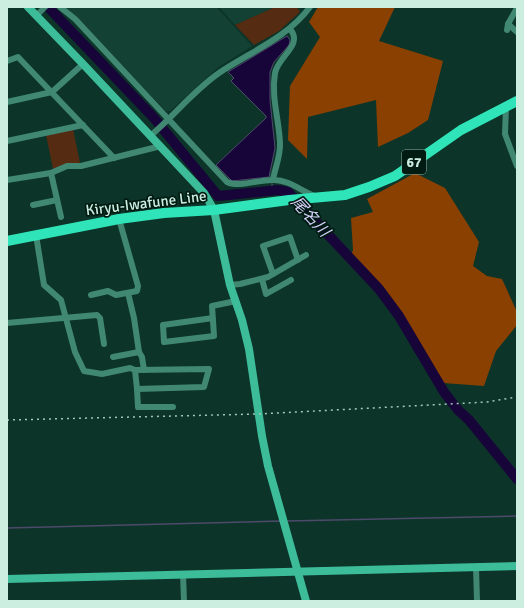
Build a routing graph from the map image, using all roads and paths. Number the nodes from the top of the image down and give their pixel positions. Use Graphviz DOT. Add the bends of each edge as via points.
graph roads {
  1 [pos="28,7"];
  2 [pos="60,7"];
  3 [pos="310,7"];
  4 [pos="517,8"];
  5 [pos="41,11"];
  6 [pos="290,29"];
  7 [pos="517,32"];
  8 [pos="7,61"];
  9 [pos="83,64"];
  10 [pos="52,92"];
  11 [pos="517,101"];
  12 [pos="7,102"];
  13 [pos="506,106"];
  14 [pos="166,121"];
  15 [pos="83,125"];
  16 [pos="153,133"];
  17 [pos="7,141"];
  18 [pos="160,146"];
  19 [pos="114,158"];
  20 [pos="517,166"];
  21 [pos="51,173"];
  22 [pos="7,180"];
  23 [pos="274,180"];
  24 [pos="319,197"];
  25 [pos="58,200"];
  26 [pos="33,205"];
  27 [pos="214,210"];
  28 [pos="61,217"];
  29 [pos="119,219"];
  30 [pos="36,235"];
  31 [pos="7,240"];
  32 [pos="306,255"];
  33 [pos="298,260"];
  34 [pos="273,274"];
  35 [pos="262,279"];
  36 [pos="291,280"];
  37 [pos="230,285"];
  38 [pos="128,292"];
  39 [pos="91,295"];
  40 [pos="236,301"];
  41 [pos="66,318"];
  42 [pos="213,318"];
  43 [pos="7,323"];
  44 [pos="104,344"];
  45 [pos="139,352"];
  46 [pos="113,357"];
  47 [pos="135,370"];
  48 [pos="144,370"];
  49 [pos="137,388"];
  50 [pos="173,407"];
  51 [pos="517,566"];
  52 [pos="476,567"];
  53 [pos="298,571"];
  54 [pos="183,574"];
  55 [pos="7,579"];
  56 [pos="184,601"];
  57 [pos="306,601"];
  58 [pos="477,601"];
  1 -- 5 [label="street"];
  2 -- 14 [label="street" via="75,19"];
  3 -- 6 [label="street"];
  4 -- 7 [label="street" via="508,27"];
  5 -- 9 [label="street"];
  6 -- 14 [label="street" via="219,73"];
  6 -- 23 [label="street" via="295,38 293,45 278,62 275,72 273,94 281,145"];
  8 -- 10 [label="street" via="18,57"];
  9 -- 10 [label="street"];
  9 -- 16 [label="street"];
  10 -- 12 [label="street"];
  10 -- 15 [label="street"];
  11 -- 13 [label="main road, 67"];
  13 -- 20 [label="street" via="505,134"];
  13 -- 24 [label="main road, 67" via="442,141 384,182 345,195"];
  14 -- 16 [label="street"];
  14 -- 23 [label="street" via="227,182 234,184"];
  15 -- 17 [label="street"];
  15 -- 19 [label="street"];
  16 -- 18 [label="street"];
  18 -- 19 [label="street"];
  18 -- 27 [label="street" via="204,193"];
  19 -- 21 [label="street" via="82,166 67,166"];
  21 -- 22 [label="street"];
  21 -- 25 [label="street"];
  23 -- 24 [label="street" via="290,183"];
  24 -- 27 [label="main road, Kiryu-Iwafune Line / 67"];
  25 -- 26 [label="street"];
  25 -- 28 [label="street"];
  27 -- 29 [label="main road, Kiryu-Iwafune Line / 67"];
  27 -- 37 [label="street"];
  29 -- 30 [label="main road, Kiryu-Iwafune Line / 67"];
  29 -- 38 [label="street" via="138,286 137,291"];
  30 -- 31 [label="main road, Kiryu-Iwafune Line / 67"];
  30 -- 41 [label="street" via="44,285 61,300"];
  32 -- 33 [label="street"];
  33 -- 34 [label="street"];
  33 -- 34 [label="street" via="290,237 263,246"];
  34 -- 35 [label="street"];
  35 -- 36 [label="street" via="266,294"];
  35 -- 37 [label="street"];
  37 -- 40 [label="street"];
  38 -- 39 [label="street" via="116,295 108,291"];
  38 -- 45 [label="street"];
  40 -- 42 [label="street" via="212,306"];
  40 -- 53 [label="street" via="249,349 268,466"];
  41 -- 43 [label="street"];
  41 -- 44 [label="street" via="97,315 100,318"];
  41 -- 47 [label="street" via="75,352 84,372 102,374 130,368"];
  42 -- 42 [label="street" via="214,336 164,342 162,325"];
  45 -- 46 [label="street"];
  45 -- 48 [label="street"];
  47 -- 48 [label="street"];
  47 -- 49 [label="street"];
  48 -- 49 [label="street" via="209,369 204,388"];
  49 -- 50 [label="street" via="138,407"];
  51 -- 52 [label="street"];
  52 -- 53 [label="street"];
  52 -- 58 [label="street"];
  53 -- 54 [label="street"];
  53 -- 57 [label="street"];
  54 -- 55 [label="street"];
  54 -- 56 [label="street"];
}
